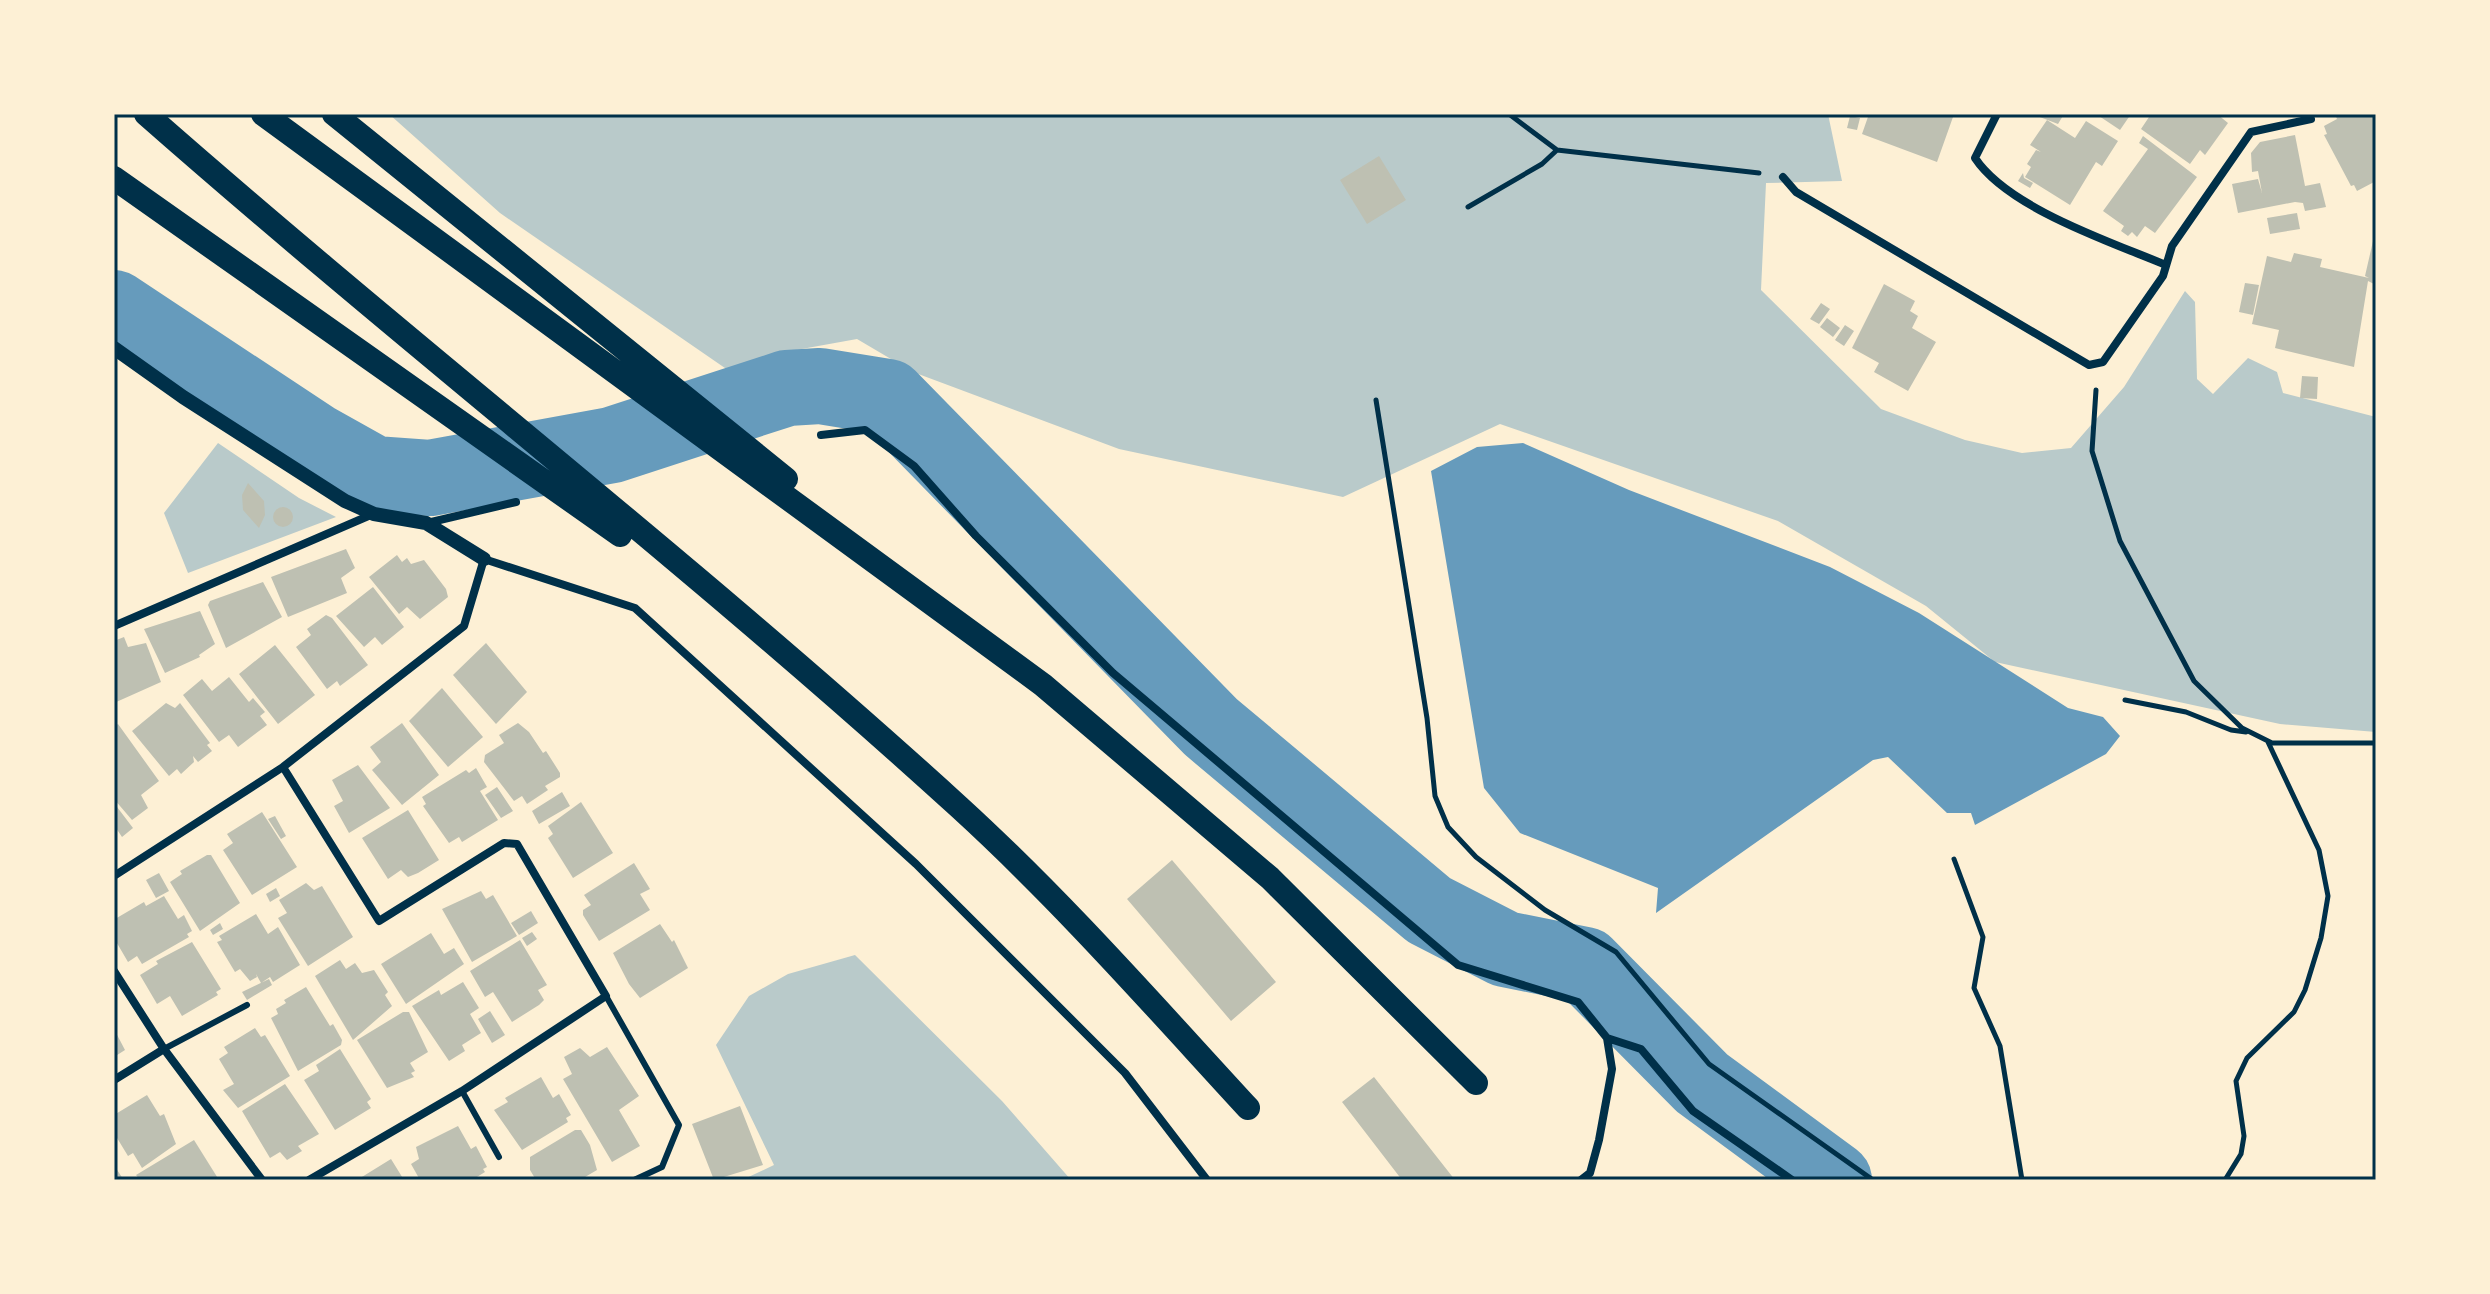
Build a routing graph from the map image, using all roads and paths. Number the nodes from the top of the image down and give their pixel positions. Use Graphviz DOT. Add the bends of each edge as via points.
graph roads {
  1 [pos="146,114"];
  2 [pos="263,114"];
  3 [pos="334,114"];
  4 [pos="1509,114"];
  5 [pos="1997,114"];
  6 [pos="2311,117"];
  7 [pos="1557,150"];
  8 [pos="1783,177"];
  9 [pos="114,178"];
  10 [pos="1468,207"];
  11 [pos="2166,265"];
  12 [pos="114,348"];
  13 [pos="2103,362"];
  14 [pos="1376,400"];
  15 [pos="821,435"];
  16 [pos="516,502"];
  17 [pos="374,514"];
  18 [pos="426,523"];
  19 [pos="484,559"];
  20 [pos="939,609"];
  21 [pos="114,626"];
  22 [pos="805,672"];
  23 [pos="2125,700"];
  24 [pos="2251,733"];
  25 [pos="2268,741"];
  26 [pos="2376,743"];
  27 [pos="283,767"];
  28 [pos="1954,859"];
  29 [pos="114,876"];
  30 [pos="114,971"];
  31 [pos="606,996"];
  32 [pos="247,1005"];
  33 [pos="1607,1038"];
  34 [pos="164,1049"];
  35 [pos="114,1080"];
  36 [pos="1476,1083"];
  37 [pos="462,1091"];
  38 [pos="1248,1108"];
  39 [pos="499,1157"];
  40 [pos="1592,1176"];
  41 [pos="262,1180"];
  42 [pos="309,1180"];
  43 [pos="634,1180"];
  44 [pos="1207,1180"];
  45 [pos="1581,1180"];
  46 [pos="1792,1180"];
  47 [pos="1873,1180"];
  48 [pos="2022,1180"];
  49 [pos="2225,1180"];
  1 -- 22 [label="highway"];
  2 -- 20 [label="highway"];
  3 -- 20 [label="highway" via="828,512"];
  4 -- 7 [label="path"];
  5 -- 11 [label="street" via="1975,158 1987,176 2062,221"];
  6 -- 11 [label="street" via="2251,132 2172,246"];
  7 -- 8 [label="path"];
  7 -- 10 [label="path"];
  8 -- 13 [label="street" via="1796,192 2089,365"];
  9 -- 22 [label="highway" via="526,465"];
  11 -- 13 [label="street"];
  12 -- 17 [label="street" via="345,501"];
  13 -- 24 [label="path" via="2093,400 2092,451 2120,541 2194,681"];
  14 -- 47 [label="path" via="1435,796 1448,827 1476,857 1545,910 1616,952 1709,1064"];
  15 -- 33 [label="street" via="865,430 914,466 1113,673 1458,965 1578,1002"];
  16 -- 18 [label="street"];
  17 -- 18 [label="street"];
  17 -- 21 [label="street"];
  18 -- 19 [label="street"];
  19 -- 27 [label="street" via="464,626"];
  19 -- 44 [label="street" via="635,608 916,864 1125,1073"];
  20 -- 36 [label="highway" via="1043,685 1270,878"];
  22 -- 38 [label="highway" via="961,809 1102,950"];
  23 -- 24 [label="path"];
  24 -- 25 [label="path"];
  25 -- 26 [label="path"];
  25 -- 49 [label="path" via="2319,850 2328,896 2305,990 2294,1012 2247,1058 2236,1081 2244,1136 2241,1154"];
  27 -- 29 [label="street"];
  27 -- 31 [label="street" via="379,921 504,843 517,844"];
  28 -- 48 [label="path" via="1983,937 1974,988 2000,1046"];
  30 -- 34 [label="street"];
  31 -- 37 [label="street"];
  31 -- 43 [label="lane" via="679,1125 662,1167"];
  32 -- 34 [label="lane"];
  33 -- 40 [label="street" via="1609,1100"];
  33 -- 46 [label="street" via="1641,1049 1693,1111"];
  34 -- 35 [label="street"];
  34 -- 41 [label="street"];
  37 -- 39 [label="lane"];
  37 -- 42 [label="street"];
  40 -- 45 [label="street"];
}
